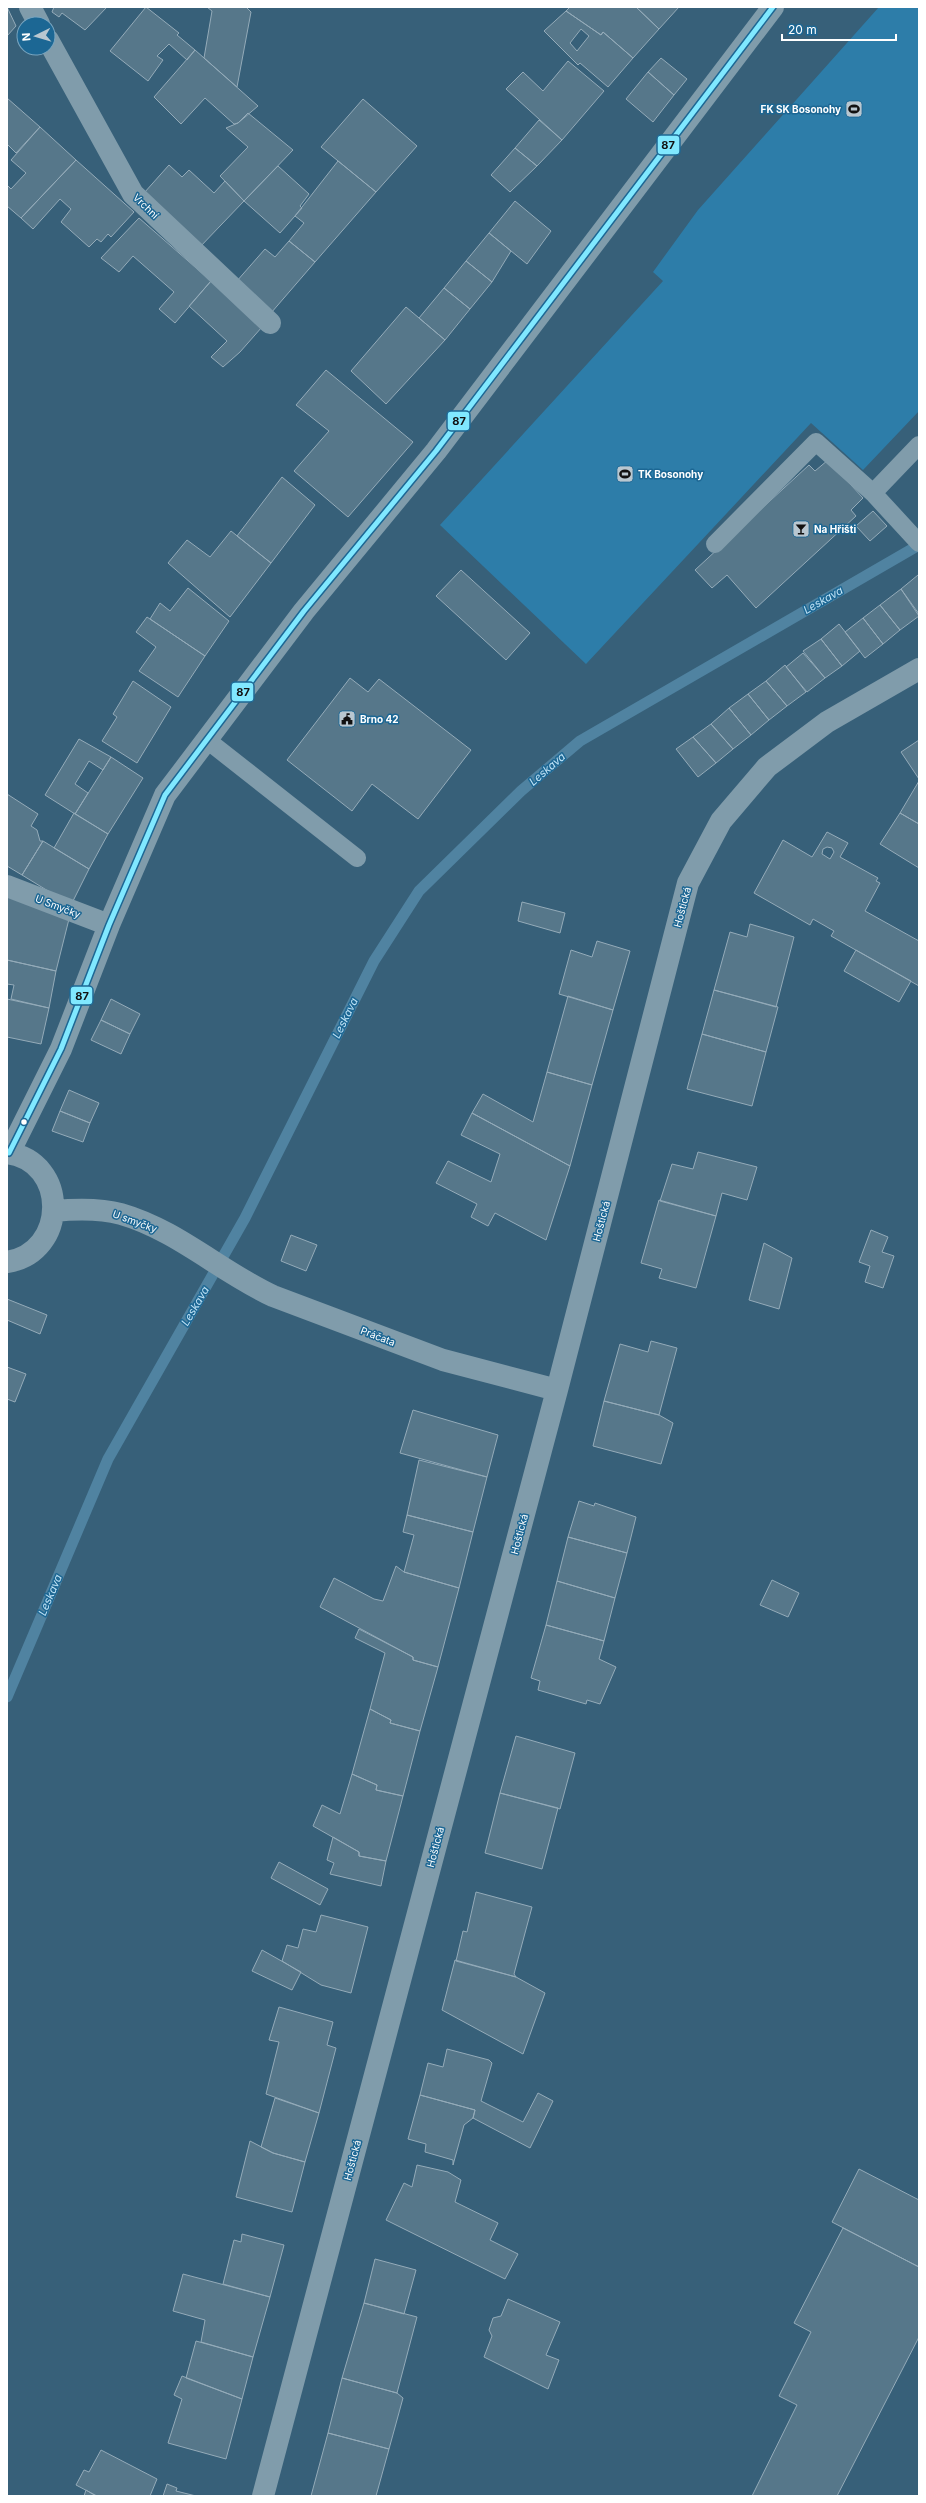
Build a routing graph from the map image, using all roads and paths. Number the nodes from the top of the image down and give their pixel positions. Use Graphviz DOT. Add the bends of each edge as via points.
graph roads {
  1 [pos="30,7"];
  2 [pos="773,7"];
  3 [pos="35,16"];
  4 [pos="56,54"];
  5 [pos="270,323"];
  6 [pos="919,445"];
  7 [pos="873,493"];
  8 [pos="919,543"];
  9 [pos="715,544"];
  10 [pos="919,669"];
  11 [pos="207,740"];
  12 [pos="357,858"];
  13 [pos="7,886"];
  14 [pos="109,925"];
  15 [pos="8,1153"];
  16 [pos="54,1210"];
  17 [pos="209,1258"];
  18 [pos="7,1262"];
  19 [pos="557,1390"];
  20 [pos="263,2496"];
  1 -- 3 [label="street"];
  2 -- 11 [label="street" via="436,451 304,611"];
  4 -- 5 [label="street, Vrchní" via="133,194"];
  6 -- 7 [label="lane"];
  7 -- 8 [label="lane"];
  7 -- 9 [label="lane" via="816,442"];
  10 -- 19 [label="street, Hoštická" via="827,722 767,767 721,821 688,883"];
  11 -- 12 [label="lane"];
  11 -- 14 [label="street" via="165,795"];
  13 -- 14 [label="street, U Smyčky"];
  14 -- 15 [label="street" via="61,1049"];
  15 -- 16 [label="street" via="22,1157 43,1174 54,1198"];
  16 -- 17 [label="street, U smyčky" via="82,1209 121,1214 167,1234"];
  16 -- 18 [label="street" via="50,1227 42,1242 30,1253"];
  17 -- 19 [label="street, Práčata" via="273,1296 443,1360"];
  19 -- 20 [label="street, Hoštická"];
}
